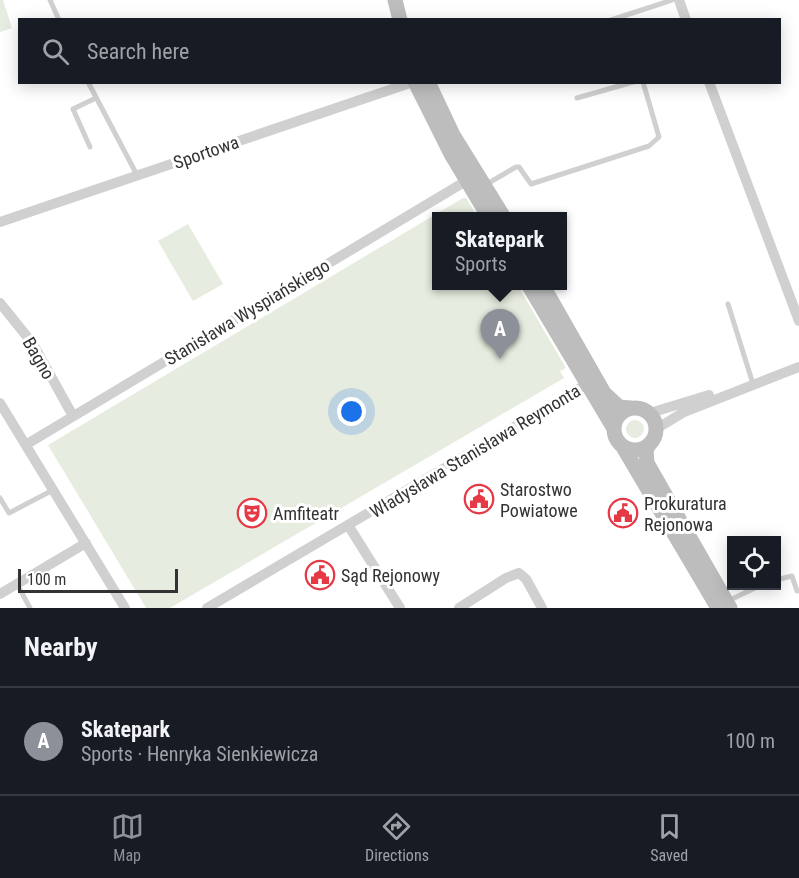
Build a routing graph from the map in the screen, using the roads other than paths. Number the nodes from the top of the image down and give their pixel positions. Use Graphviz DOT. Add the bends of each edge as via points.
graph roads {
  1 [pos="50,0"];
  2 [pos="672,0"];
  3 [pos="679,0"];
  4 [pos="58,18"];
  5 [pos="617,18"];
  6 [pos="685,18"];
  7 [pos="89,84"];
  8 [pos="408,84"];
  9 [pos="415,84"];
  10 [pos="429,84"];
  11 [pos="626,84"];
  12 [pos="644,84"];
  13 [pos="710,84"];
  14 [pos="96,98"];
  15 [pos="577,98"];
  16 [pos="90,147"];
  17 [pos="137,175"];
  18 [pos="466,181"];
  19 [pos="484,186"];
  20 [pos="485,212"];
  21 [pos="500,212"];
  22 [pos="0,222"];
  23 [pos="532,290"];
  24 [pos="546,290"];
  25 [pos="0,303"];
  26 [pos="728,304"];
  27 [pos="799,321"];
  28 [pos="799,367"];
  29 [pos="753,384"];
  30 [pos="589,387"];
  31 [pos="736,390"];
  32 [pos="0,404"];
  33 [pos="630,408"];
  34 [pos="650,413"];
  35 [pos="73,416"];
  36 [pos="614,427"];
  37 [pos="656,429"];
  38 [pos="27,444"];
  39 [pos="649,445"];
  40 [pos="623,447"];
  41 [pos="54,489"];
  42 [pos="0,498"];
  43 [pos="348,525"];
  44 [pos="86,543"];
  45 [pos="781,579"];
  46 [pos="17,584"];
  47 [pos="751,590"];
  48 [pos="797,591"];
  49 [pos="0,594"];
  50 [pos="725,606"];
  51 [pos="30,608"];
  52 [pos="125,608"];
  53 [pos="207,608"];
  54 [pos="400,608"];
  55 [pos="459,608"];
  56 [pos="542,608"];
  1 -- 4 [label="lane"];
  2 -- 5 [label="lane"];
  3 -- 6 [label="street"];
  7 -- 14 [label="lane"];
  8 -- 17 [label="street, Sportowa"];
  9 -- 18 [label="street"];
  10 -- 19 [label="street" via="453,135"];
  11 -- 15 [label="lane"];
  12 -- 19 [label="lane" via="658,129 656,142 531,184 516,167"];
  13 -- 27 [label="street"];
  14 -- 16 [label="lane" via="73,109"];
  14 -- 17 [label="lane"];
  17 -- 22 [label="street, Sportowa"];
  18 -- 20 [label="street"];
  18 -- 35 [label="street, Stanisława Wyspiańskiego"];
  19 -- 21 [label="street"];
  23 -- 30 [label="street"];
  24 -- 33 [label="street" via="604,393 619,407"];
  25 -- 35 [label="street, Bagno" via="33,344"];
  26 -- 29 [label="lane"];
  28 -- 29 [label="street"];
  29 -- 31 [label="street"];
  30 -- 36 [label="street"];
  30 -- 43 [label="street, Władysława Stanisława Reymonta"];
  31 -- 34 [label="street"];
  31 -- 37 [label="street" via="684,412"];
  32 -- 38 [label="street"];
  33 -- 34 [label="street"];
  33 -- 36 [label="street" via="617,417"];
  34 -- 37 [label="street"];
  35 -- 38 [label="street, Stanisława Wyspiańskiego"];
  36 -- 40 [label="street" via="615,437"];
  37 -- 39 [label="street"];
  38 -- 41 [label="street"];
  39 -- 40 [label="street" via="636,451"];
  39 -- 50 [label="street" via="649,468"];
  40 -- 50 [label="street"];
  41 -- 42 [label="lane" via="9,513"];
  41 -- 44 [label="street"];
  43 -- 53 [label="street, Władysława Stanisława Reymonta"];
  43 -- 54 [label="street"];
  44 -- 46 [label="street"];
  44 -- 52 [label="street"];
  45 -- 48 [label="lane" via="792,576"];
  46 -- 49 [label="street"];
  46 -- 51 [label="lane"];
  47 -- 50 [label="lane"];
  55 -- 56 [label="street" via="519,573"];
}
